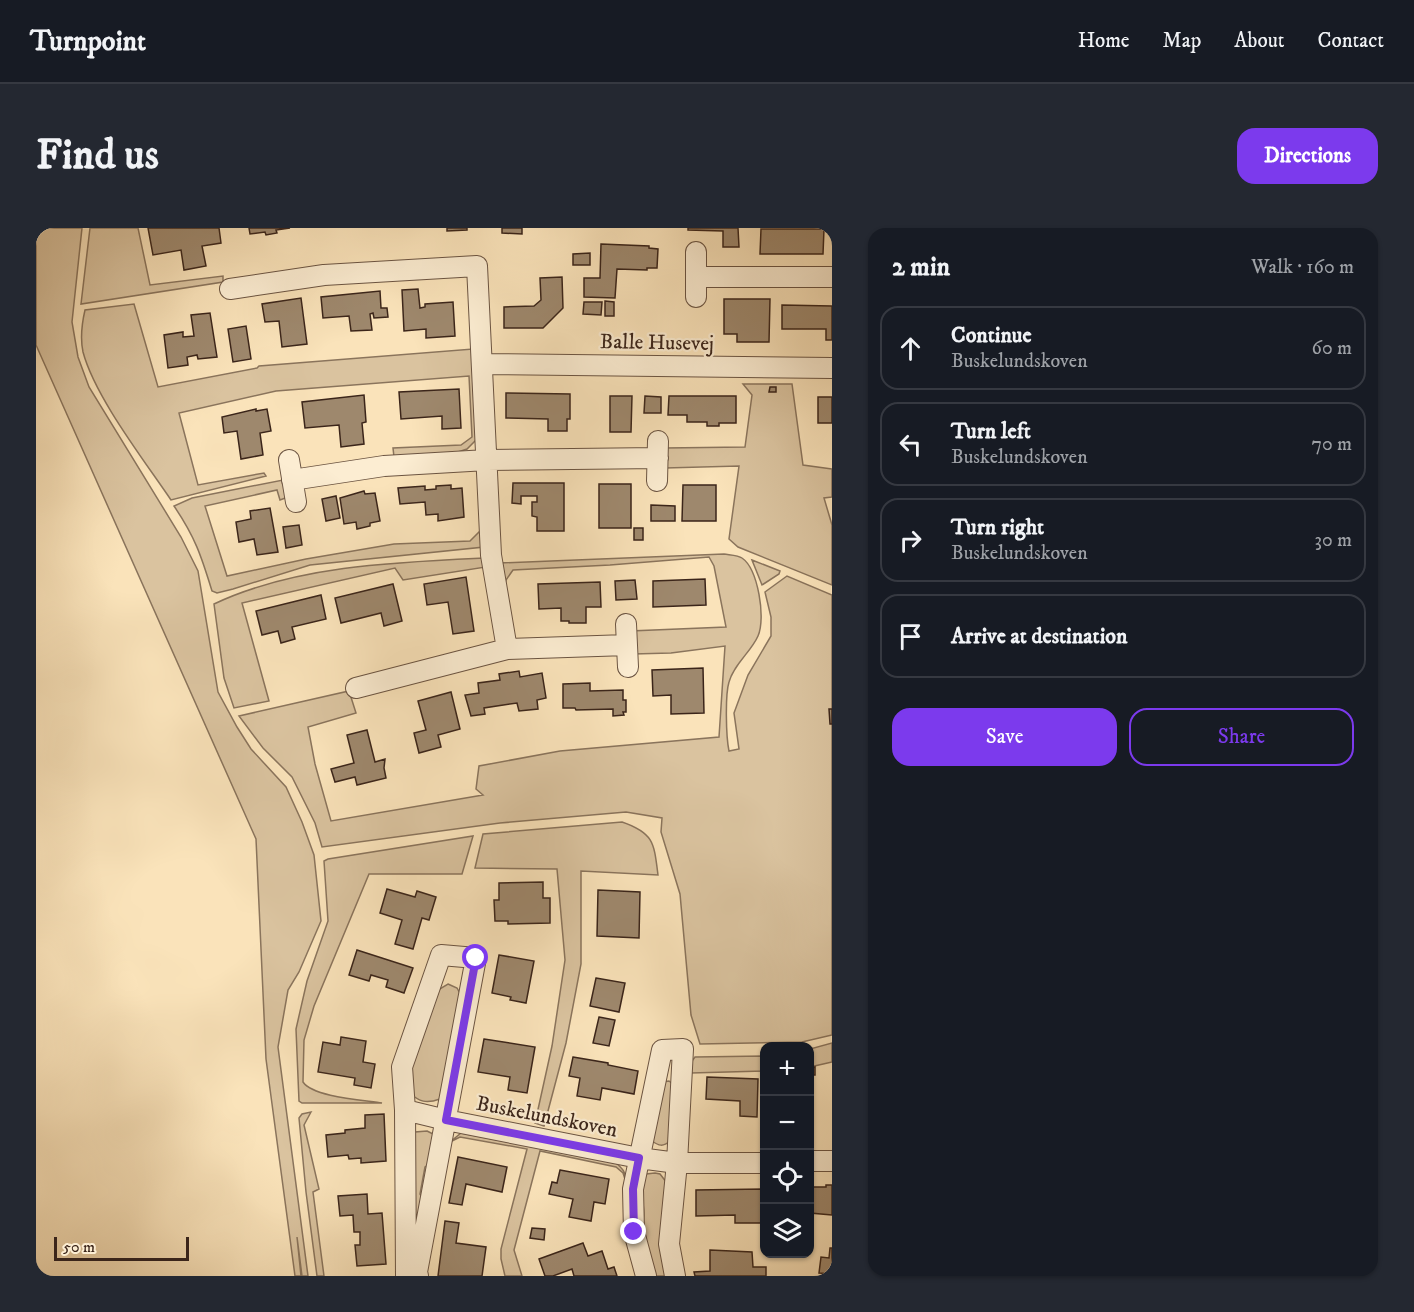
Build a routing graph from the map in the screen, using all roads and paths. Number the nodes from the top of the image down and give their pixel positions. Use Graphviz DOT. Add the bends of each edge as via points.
graph roads {
  1 [pos="696,252"];
  2 [pos="696,277"];
  3 [pos="832,277"];
  4 [pos="230,289"];
  5 [pos="696,297"];
  6 [pos="482,364"];
  7 [pos="832,368"];
  8 [pos="290,460"];
  9 [pos="487,460"];
  10 [pos="292,480"];
  11 [pos="657,481"];
  12 [pos="296,501"];
  13 [pos="626,624"];
  14 [pos="627,645"];
  15 [pos="507,649"];
  16 [pos="628,667"];
  17 [pos="356,688"];
  18 [pos="405,1110"];
  19 [pos="446,1120"];
  20 [pos="639,1158"];
  21 [pos="814,1161"];
  22 [pos="832,1161"];
  23 [pos="677,1163"];
  24 [pos="760,1163"];
  25 [pos="406,1276"];
  26 [pos="418,1276"];
  27 [pos="646,1276"];
  28 [pos="675,1276"];
  1 -- 2 [label="street"];
  2 -- 3 [label="street"];
  2 -- 5 [label="street"];
  4 -- 6 [label="street" via="324,275 477,266"];
  6 -- 7 [label="street, Balle Husevej"];
  6 -- 9 [label="street"];
  8 -- 10 [label="street"];
  9 -- 10 [label="street" via="384,466"];
  9 -- 11 [label="street" via="658,450"];
  9 -- 15 [label="street" via="491,555"];
  10 -- 12 [label="street"];
  13 -- 14 [label="street"];
  14 -- 15 [label="street"];
  14 -- 16 [label="street"];
  15 -- 17 [label="street"];
  18 -- 19 [label="street, Buskelundskoven"];
  18 -- 19 [label="street, Buskelundskoven" via="402,1067 441,955 476,958"];
  18 -- 25 [label="street, Buskelundskoven"];
  19 -- 20 [label="street, Buskelundskoven"];
  19 -- 26 [label="street, Buskelundskoven"];
  20 -- 23 [label="street, Buskelundskoven"];
  20 -- 23 [label="street, Buskelundskoven" via="662,1050 683,1049"];
  20 -- 27 [label="street, Buskelundskoven" via="633,1189 634,1232"];
  21 -- 22 [label="street"];
  23 -- 24 [label="street, Buskelundskoven"];
  23 -- 28 [label="street, Buskelundskoven" via="669,1244"];
}
